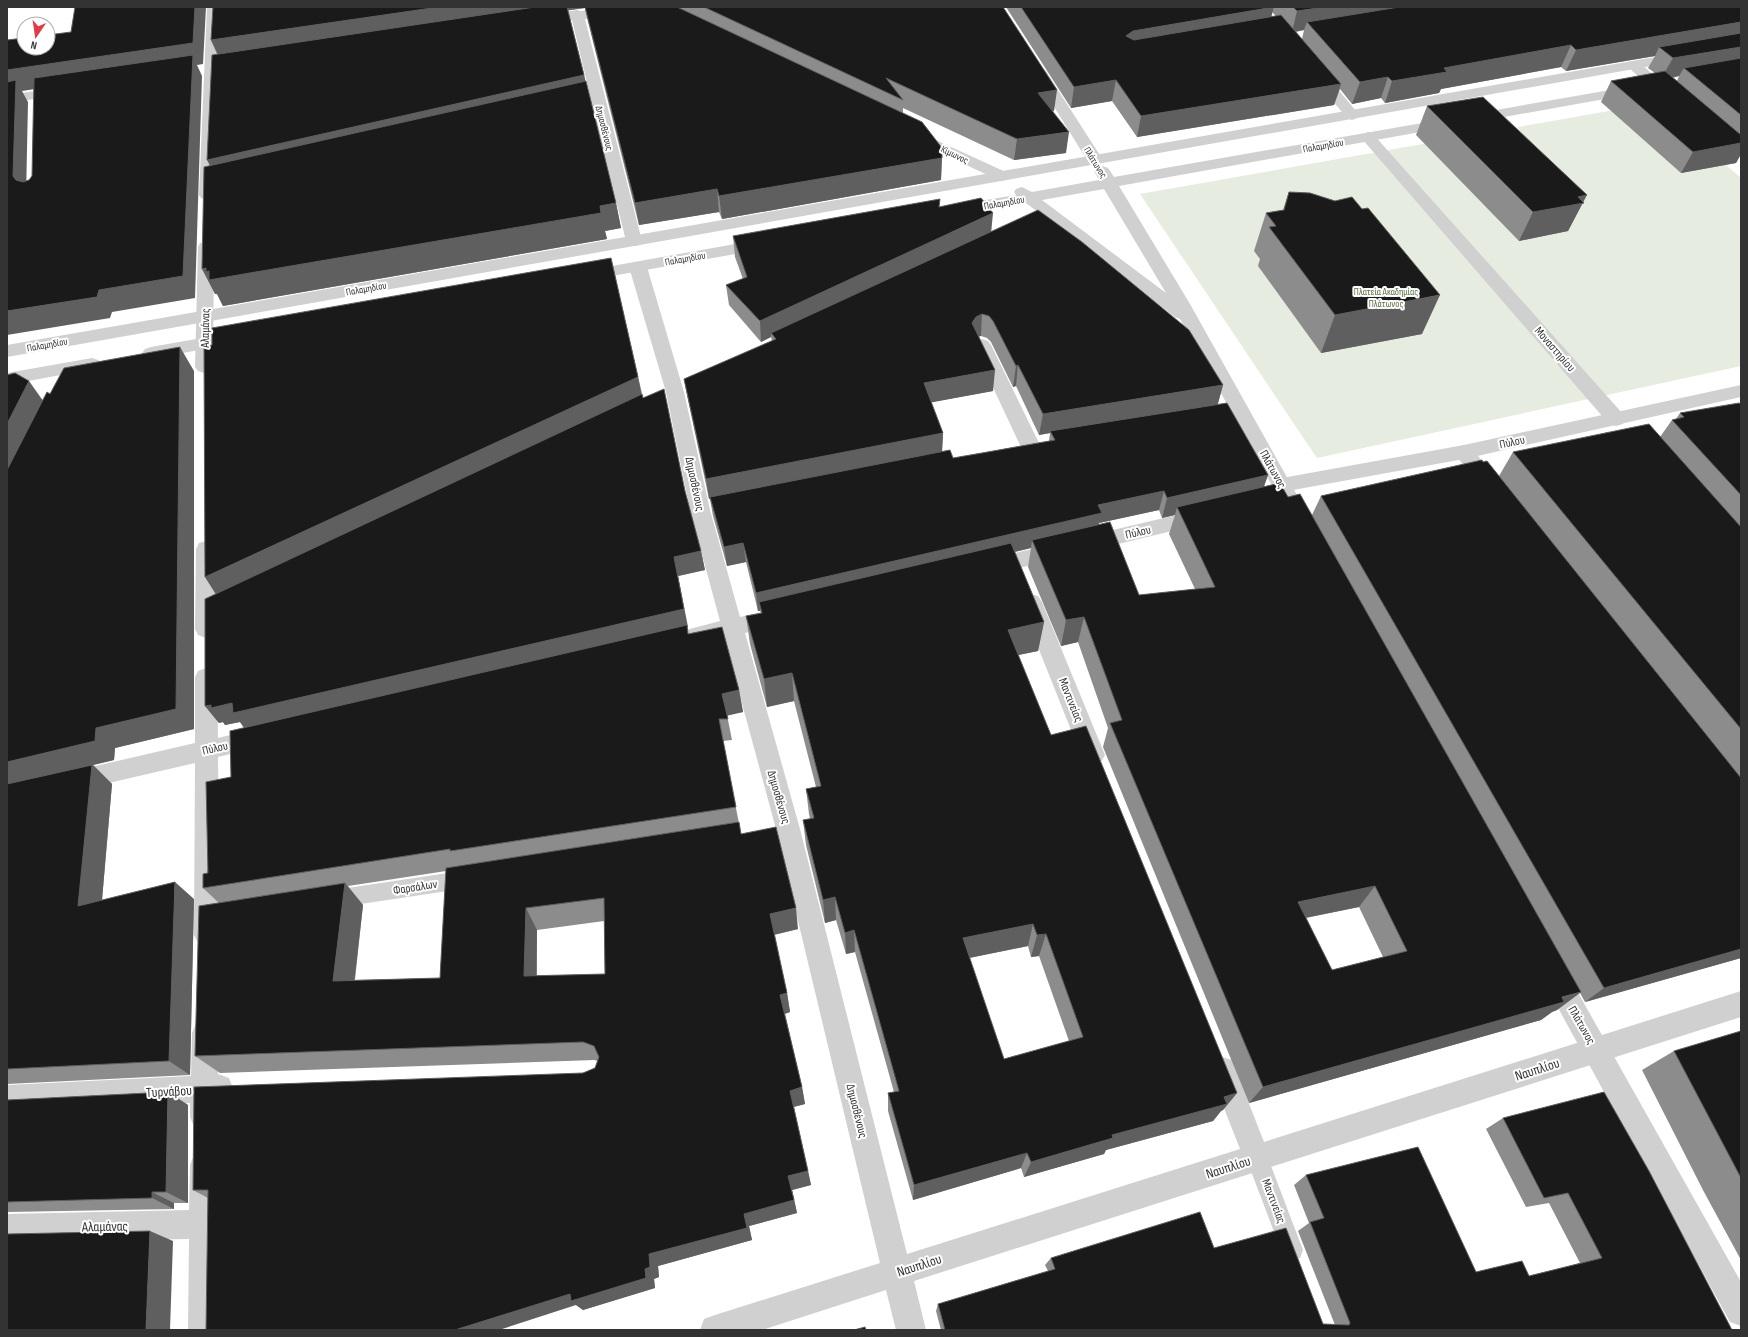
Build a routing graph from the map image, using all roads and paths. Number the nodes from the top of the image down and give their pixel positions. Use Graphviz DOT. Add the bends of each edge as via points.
graph roads {
  1 [pos="214,7"];
  2 [pos="647,7"];
  3 [pos="577,14"];
  4 [pos="662,14"];
  5 [pos="530,21"];
  6 [pos="1741,46"];
  7 [pos="1031,60"];
  8 [pos="1308,63"];
  9 [pos="1634,65"];
  10 [pos="1672,83"];
  11 [pos="1657,86"];
  12 [pos="77,89"];
  13 [pos="38,95"];
  14 [pos="597,98"];
  15 [pos="7,99"];
  16 [pos="1681,106"];
  17 [pos="37,110"];
  18 [pos="544,110"];
  19 [pos="1352,115"];
  20 [pos="904,130"];
  21 [pos="1368,137"];
  22 [pos="1095,160"];
  23 [pos="1002,176"];
  24 [pos="1109,183"];
  25 [pos="1029,197"];
  26 [pos="944,212"];
  27 [pos="634,241"];
  28 [pos="779,242"];
  29 [pos="638,267"];
  30 [pos="568,279"];
  31 [pos="205,317"];
  32 [pos="1190,320"];
  33 [pos="258,334"];
  34 [pos="981,343"];
  35 [pos="204,344"];
  36 [pos="7,351"];
  37 [pos="137,356"];
  38 [pos="106,361"];
  39 [pos="76,367"];
  40 [pos="7,379"];
  41 [pos="204,383"];
  42 [pos="67,385"];
  43 [pos="1741,391"];
  44 [pos="1616,418"];
  45 [pos="1632,436"];
  46 [pos="1030,445"];
  47 [pos="1464,452"];
  48 [pos="1285,491"];
  49 [pos="1266,502"];
  50 [pos="1504,502"];
  51 [pos="1220,513"];
  52 [pos="205,525"];
  53 [pos="1312,539"];
  54 [pos="1014,561"];
  55 [pos="969,572"];
  56 [pos="228,602"];
  57 [pos="206,612"];
  58 [pos="793,613"];
  59 [pos="732,628"];
  60 [pos="678,640"];
  61 [pos="276,734"];
  62 [pos="206,750"];
  63 [pos="1101,775"];
  64 [pos="53,786"];
  65 [pos="482,876"];
  66 [pos="318,902"];
  67 [pos="1544,957"];
  68 [pos="207,958"];
  69 [pos="1741,1004"];
  70 [pos="206,1012"];
  71 [pos="1212,1048"];
  72 [pos="1597,1050"];
  73 [pos="244,1088"];
  74 [pos="204,1089"];
  75 [pos="7,1099"];
  76 [pos="1257,1158"];
  77 [pos="203,1224"];
  78 [pos="7,1228"];
  79 [pos="1299,1266"];
  80 [pos="897,1272"];
  81 [pos="1741,1311"];
  82 [pos="203,1330"];
  83 [pos="715,1330"];
  84 [pos="912,1330"];
  1 -- 31 [label="street, Αλαμάνας" via="211,69 215,187 206,222"];
  2 -- 3 [label="street"];
  2 -- 4 [label="street"];
  3 -- 5 [label="street"];
  3 -- 14 [label="street, Δημοσθένους"];
  6 -- 9 [label="street, Παλαμηδίου"];
  7 -- 22 [label="street, Πλάτωνος"];
  8 -- 19 [label="street"];
  9 -- 11 [label="street"];
  9 -- 19 [label="street, Παλαμηδίου"];
  10 -- 11 [label="street, Παλαμηδίου"];
  11 -- 16 [label="street"];
  11 -- 21 [label="street, Παλαμηδίου"];
  12 -- 13 [label="street"];
  13 -- 15 [label="street"];
  13 -- 17 [label="street"];
  14 -- 18 [label="street"];
  14 -- 27 [label="street, Δημοσθένους"];
  19 -- 22 [label="street, Παλαμηδίου"];
  20 -- 23 [label="street, Κίμωνος"];
  21 -- 24 [label="street, Παλαμηδίου"];
  21 -- 44 [label="street, Μοναστηρίου"];
  22 -- 23 [label="street, Παλαμηδίου"];
  22 -- 24 [label="street, Πλάτωνος"];
  23 -- 25 [label="street, Πλάτωνος"];
  23 -- 27 [label="street, Παλαμηδίου"];
  24 -- 25 [label="street, Παλαμηδίου"];
  24 -- 32 [label="street, Πλάτωνος"];
  25 -- 26 [label="street, Παλαμηδίου"];
  25 -- 32 [label="street, Πλάτωνος" via="1044,218"];
  27 -- 31 [label="street, Παλαμηδίου"];
  28 -- 29 [label="street, Παλαμηδίου"];
  29 -- 30 [label="street, Παλαμηδίου"];
  29 -- 59 [label="street, Δημοσθένους" via="708,508"];
  31 -- 35 [label="street, Αλαμάνας"];
  31 -- 36 [label="street, Παλαμηδίου"];
  32 -- 48 [label="street, Πλάτωνος" via="1233,412"];
  33 -- 35 [label="street"];
  34 -- 46 [label="street"];
  35 -- 37 [label="street"];
  35 -- 41 [label="street, Αλαμάνας"];
  38 -- 39 [label="street"];
  39 -- 40 [label="street"];
  39 -- 42 [label="street"];
  43 -- 44 [label="street, Πύλου"];
  44 -- 45 [label="street, Μοναστηρίου"];
  44 -- 47 [label="street, Πύλου"];
  47 -- 48 [label="street, Πύλου"];
  47 -- 50 [label="street"];
  48 -- 49 [label="street, Πύλου"];
  48 -- 53 [label="street, Πλάτωνος"];
  51 -- 54 [label="street, Πύλου"];
  52 -- 57 [label="street"];
  54 -- 55 [label="street, Πύλου"];
  54 -- 63 [label="street, Μαντινείας"];
  56 -- 57 [label="street"];
  57 -- 62 [label="street"];
  58 -- 59 [label="street"];
  59 -- 60 [label="street"];
  59 -- 80 [label="street, Δημοσθένους" via="781,830"];
  61 -- 62 [label="street, Πύλου"];
  62 -- 64 [label="street, Πύλου"];
  62 -- 68 [label="street" via="215,918"];
  65 -- 66 [label="lane, Φαρσάλων"];
  67 -- 72 [label="street, Πλάτωνος"];
  69 -- 72 [label="street, Ναυπλίου"];
  70 -- 74 [label="street"];
  71 -- 76 [label="street, Μαντινείας"];
  72 -- 76 [label="street, Ναυπλίου"];
  72 -- 81 [label="street, Πλάτωνος"];
  73 -- 74 [label="street, Τυρνάβου"];
  74 -- 75 [label="street, Τυρνάβου"];
  74 -- 77 [label="street"];
  76 -- 79 [label="lane, Μαντινείας"];
  76 -- 80 [label="street, Ναυπλίου"];
  77 -- 78 [label="street, Αλαμάνας"];
  77 -- 82 [label="street"];
  80 -- 83 [label="street, Ναυπλίου"];
  80 -- 84 [label="street, Δημοσθένους"];
}
